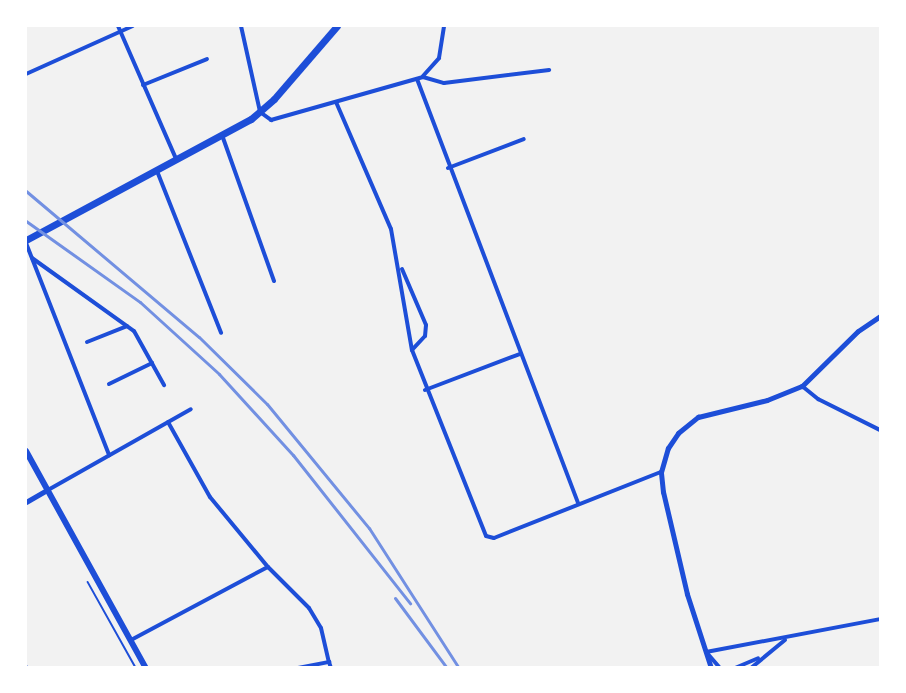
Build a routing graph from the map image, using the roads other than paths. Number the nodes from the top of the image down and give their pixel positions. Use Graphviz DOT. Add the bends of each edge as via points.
graph roads {
  1 [pos="118,26"];
  2 [pos="134,26"];
  3 [pos="241,26"];
  4 [pos="337,26"];
  5 [pos="444,26"];
  6 [pos="120,32"];
  7 [pos="207,58"];
  8 [pos="549,70"];
  9 [pos="26,74"];
  10 [pos="423,77"];
  11 [pos="417,79"];
  12 [pos="143,85"];
  13 [pos="336,102"];
  14 [pos="260,112"];
  15 [pos="222,135"];
  16 [pos="524,139"];
  17 [pos="176,159"];
  18 [pos="448,168"];
  19 [pos="156,170"];
  20 [pos="26,242"];
  21 [pos="31,258"];
  22 [pos="399,264"];
  23 [pos="274,281"];
  24 [pos="880,316"];
  25 [pos="128,326"];
  26 [pos="221,333"];
  27 [pos="87,342"];
  28 [pos="411,350"];
  29 [pos="520,354"];
  30 [pos="152,363"];
  31 [pos="110,384"];
  32 [pos="164,385"];
  33 [pos="802,386"];
  34 [pos="425,390"];
  35 [pos="191,409"];
  36 [pos="168,422"];
  37 [pos="880,430"];
  38 [pos="26,451"];
  39 [pos="109,455"];
  40 [pos="661,472"];
  41 [pos="47,490"];
  42 [pos="26,502"];
  43 [pos="578,503"];
  44 [pos="268,567"];
  45 [pos="880,619"];
  46 [pos="791,637"];
  47 [pos="131,640"];
  48 [pos="706,652"];
  49 [pos="761,657"];
  50 [pos="329,662"];
  51 [pos="146,668"];
  52 [pos="298,668"];
  53 [pos="331,668"];
  54 [pos="711,668"];
  55 [pos="720,668"];
  56 [pos="735,668"];
  57 [pos="752,668"];
  1 -- 6 [label="street"];
  2 -- 6 [label="street"];
  3 -- 14 [label="street"];
  4 -- 14 [label="main road"];
  5 -- 10 [label="street" via="439,58"];
  6 -- 9 [label="street"];
  6 -- 12 [label="street"];
  7 -- 12 [label="street"];
  8 -- 10 [label="street" via="444,83"];
  10 -- 11 [label="street"];
  11 -- 13 [label="street"];
  11 -- 18 [label="street"];
  12 -- 17 [label="street"];
  13 -- 14 [label="street" via="278,119 268,119"];
  13 -- 22 [label="street" via="391,229"];
  14 -- 15 [label="main road"];
  15 -- 17 [label="main road"];
  15 -- 23 [label="street"];
  16 -- 18 [label="street"];
  17 -- 19 [label="main road"];
  18 -- 29 [label="street"];
  19 -- 20 [label="main road"];
  19 -- 26 [label="street"];
  20 -- 21 [label="street"];
  21 -- 25 [label="street"];
  21 -- 39 [label="street"];
  22 -- 28 [label="street"];
  22 -- 28 [label="street" via="426,324 425,336"];
  24 -- 33 [label="street" via="858,331"];
  25 -- 27 [label="street"];
  25 -- 30 [label="street"];
  28 -- 34 [label="street"];
  29 -- 34 [label="street"];
  29 -- 43 [label="street"];
  30 -- 31 [label="street"];
  30 -- 32 [label="street"];
  33 -- 37 [label="street" via="818,399"];
  33 -- 40 [label="street" via="766,400 698,417 674,438"];
  34 -- 43 [label="street" via="489,537"];
  35 -- 36 [label="street"];
  36 -- 39 [label="street"];
  36 -- 44 [label="street" via="210,497"];
  38 -- 41 [label="main road"];
  39 -- 41 [label="street"];
  40 -- 43 [label="street"];
  40 -- 48 [label="street" via="682,573"];
  41 -- 42 [label="street"];
  41 -- 47 [label="main road"];
  44 -- 47 [label="street"];
  44 -- 50 [label="street" via="309,608 321,628"];
  45 -- 46 [label="street"];
  46 -- 48 [label="street"];
  46 -- 49 [label="street"];
  47 -- 51 [label="main road"];
  48 -- 54 [label="street"];
  48 -- 55 [label="street"];
  49 -- 56 [label="street"];
  49 -- 57 [label="street"];
  50 -- 52 [label="street"];
  50 -- 53 [label="street"];
}
